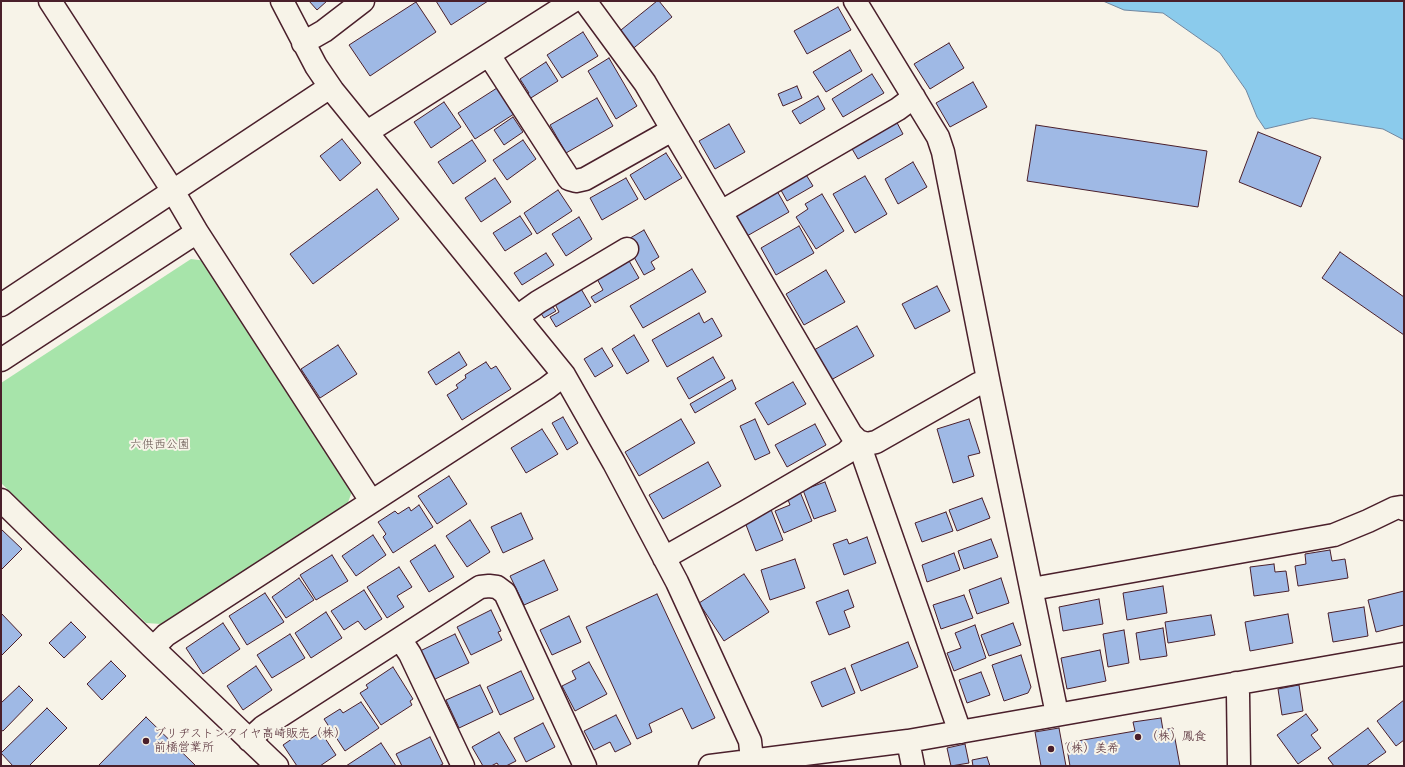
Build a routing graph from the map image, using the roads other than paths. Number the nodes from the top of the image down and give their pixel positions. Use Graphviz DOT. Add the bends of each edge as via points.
graph roads {
  1 [pos="50,1"];
  2 [pos="282,1"];
  3 [pos="363,1"];
  4 [pos="573,1"];
  5 [pos="585,1"];
  6 [pos="855,1"];
  7 [pos="303,43"];
  8 [pos="489,55"];
  9 [pos="330,87"];
  10 [pos="914,97"];
  11 [pos="672,130"];
  12 [pos="369,135"];
  13 [pos="173,191"];
  14 [pos="721,212"];
  15 [pos="197,232"];
  16 [pos="627,249"];
  17 [pos="1,304"];
  18 [pos="517,317"];
  19 [pos="1,360"];
  20 [pos="564,375"];
  21 [pos="988,384"];
  22 [pos="858,441"];
  23 [pos="1,500"];
  24 [pos="371,501"];
  25 [pos="1404,509"];
  26 [pos="664,558"];
  27 [pos="1032,589"];
  28 [pos="400,639"];
  29 [pos="153,648"];
  30 [pos="1404,654"];
  31 [pos="1236,683"];
  32 [pos="1058,714"];
  33 [pos="960,732"];
  34 [pos="249,740"];
  35 [pos="908,741"];
  36 [pos="752,760"];
  37 [pos="277,766"];
  38 [pos="463,766"];
  39 [pos="585,766"];
  40 [pos="710,766"];
  41 [pos="913,766"];
  42 [pos="1238,766"];
  1 -- 13 [label="street"];
  2 -- 7 [label="street"];
  3 -- 7 [label="street" via="324,31"];
  4 -- 8 [label="street"];
  5 -- 11 [label="street" via="645,83"];
  6 -- 10 [label="street"];
  7 -- 9 [label="street"];
  8 -- 11 [label="street" via="569,178 576,181 585,179"];
  8 -- 12 [label="street" via="375,127"];
  9 -- 12 [label="street"];
  9 -- 13 [label="street"];
  10 -- 14 [label="street" via="898,109"];
  10 -- 21 [label="street" via="938,137 943,152"];
  11 -- 14 [label="street"];
  12 -- 18 [label="street"];
  13 -- 15 [label="street"];
  13 -- 17 [label="street"];
  14 -- 22 [label="street" via="851,434"];
  15 -- 19 [label="street"];
  15 -- 24 [label="street"];
  16 -- 18 [label="street"];
  18 -- 20 [label="street"];
  20 -- 24 [label="street"];
  20 -- 26 [label="street"];
  21 -- 22 [label="street" via="978,384 970,388 876,442 867,444"];
  21 -- 27 [label="street"];
  22 -- 26 [label="street" via="846,453"];
  22 -- 33 [label="street"];
  23 -- 29 [label="street"];
  24 -- 29 [label="street" via="166,634"];
  25 -- 27 [label="street" via="1395,508 1334,535"];
  26 -- 36 [label="street" via="742,722 750,742"];
  27 -- 32 [label="street"];
  28 -- 34 [label="street" via="263,727"];
  28 -- 38 [label="street" via="410,654"];
  28 -- 39 [label="street" via="480,587 497,587 505,594"];
  29 -- 34 [label="street"];
  30 -- 31 [label="street"];
  31 -- 32 [label="street"];
  31 -- 42 [label="street"];
  32 -- 33 [label="street"];
  33 -- 35 [label="street"];
  34 -- 37 [label="street"];
  35 -- 36 [label="street"];
  35 -- 41 [label="street"];
  36 -- 40 [label="street"];
}
